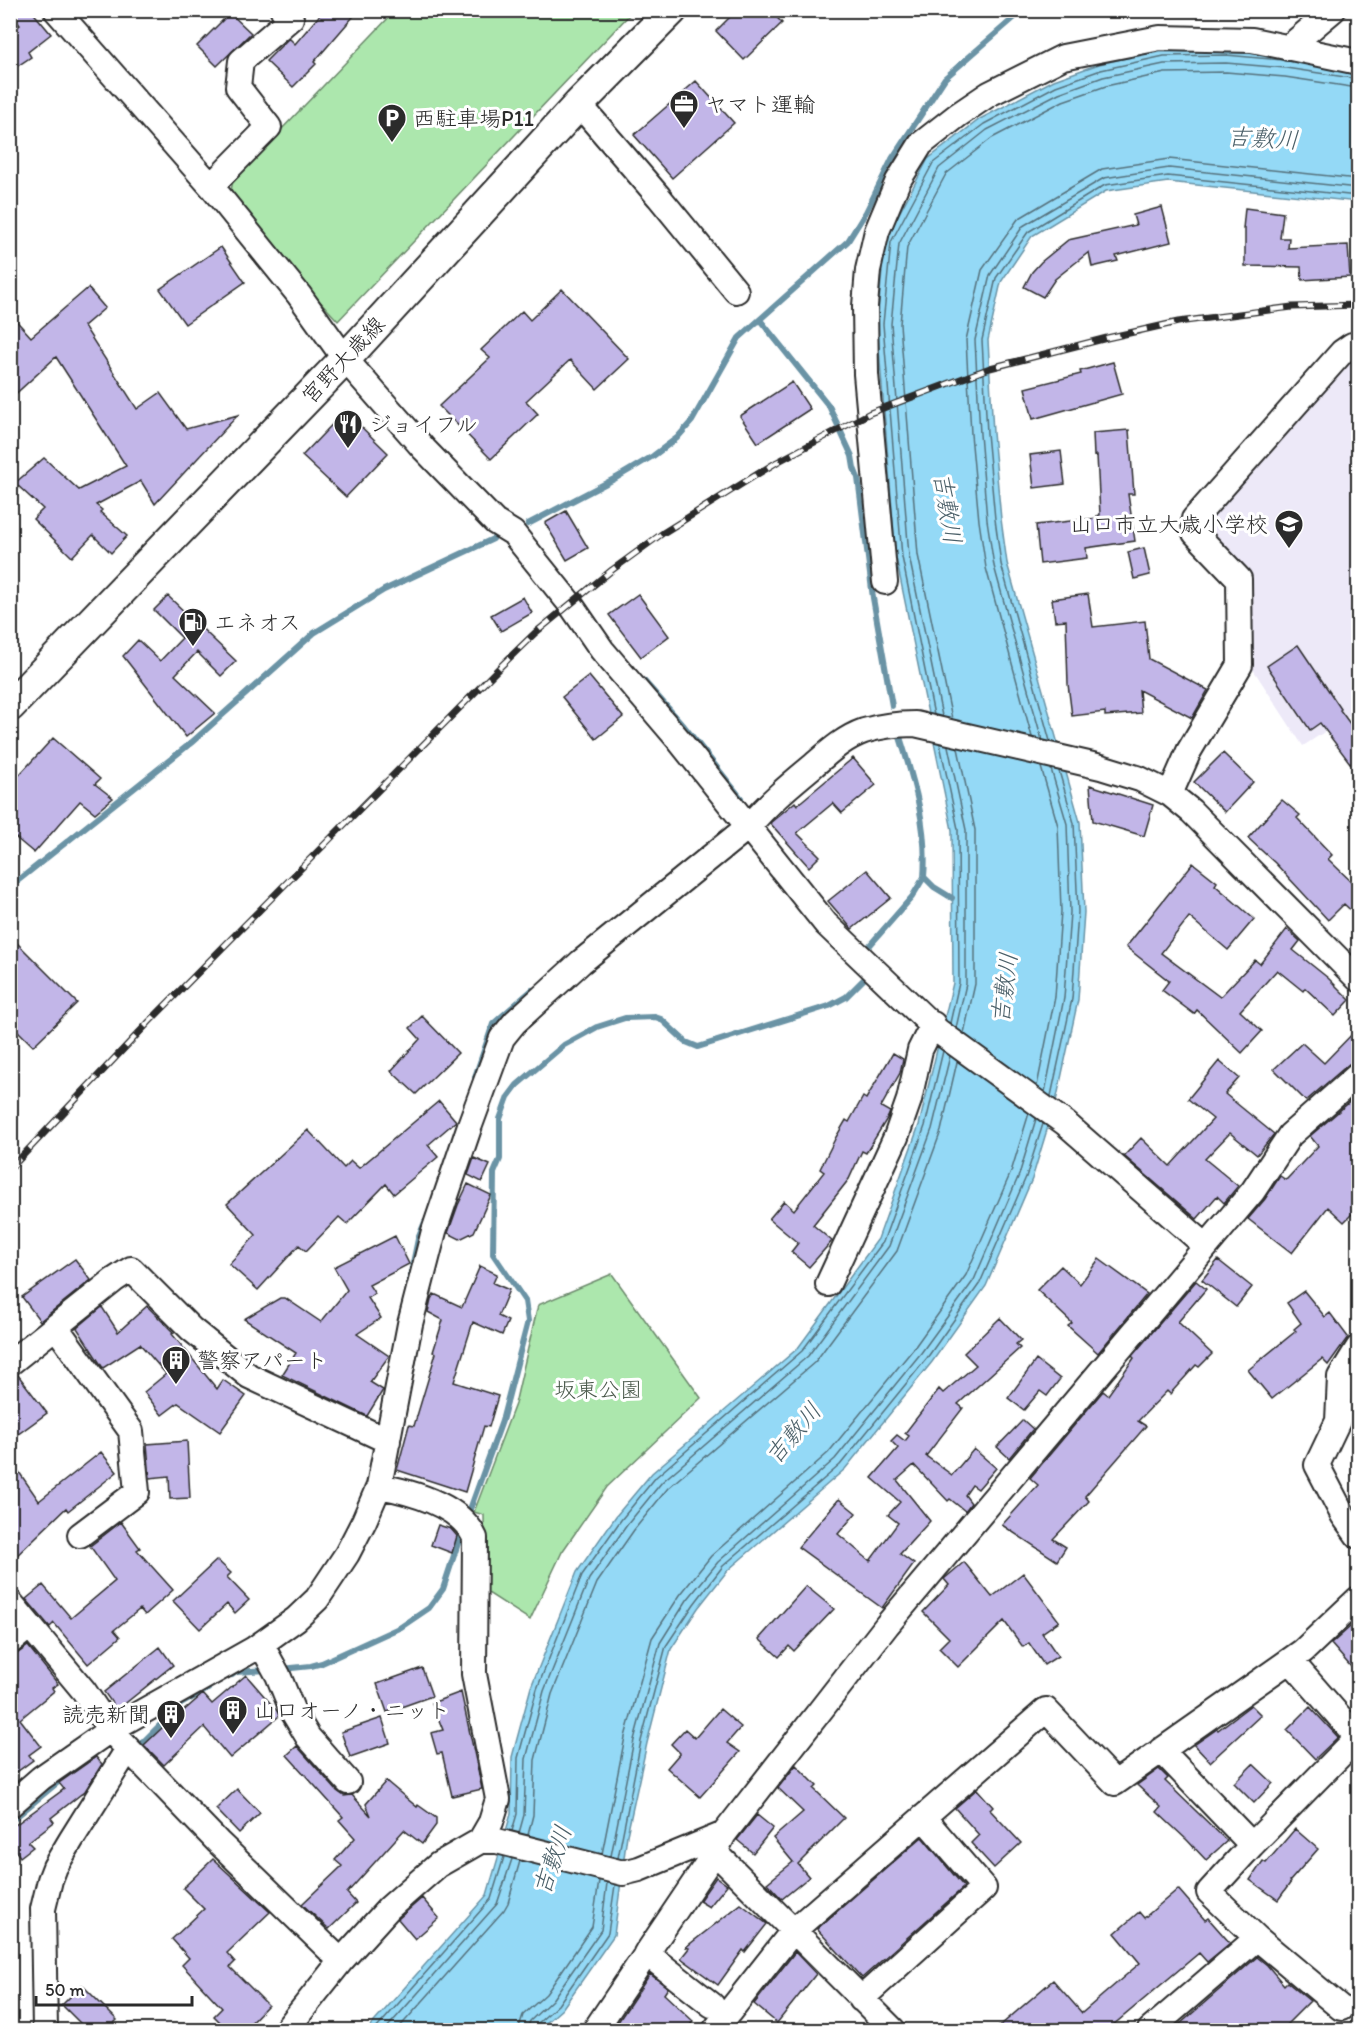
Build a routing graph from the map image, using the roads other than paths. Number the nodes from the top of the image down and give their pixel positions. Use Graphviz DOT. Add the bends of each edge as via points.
graph roads {
  1 [pos="56,10"];
  2 [pos="672,10"];
  3 [pos="1333,10"];
  4 [pos="290,13"];
  5 [pos="1288,48"];
  6 [pos="1359,62"];
  7 [pos="579,104"];
  8 [pos="211,186"];
  9 [pos="736,291"];
  10 [pos="1358,346"];
  11 [pos="345,359"];
  12 [pos="885,582"];
  13 [pos="10,706"];
  14 [pos="1170,794"];
  15 [pos="749,826"];
  16 [pos="1359,979"];
  17 [pos="935,1027"];
  18 [pos="1359,1075"];
  19 [pos="1206,1246"];
  20 [pos="828,1284"];
  21 [pos="56,1327"];
  22 [pos="1359,1348"];
  23 [pos="10,1363"];
  24 [pos="388,1441"];
  25 [pos="379,1486"];
  26 [pos="80,1535"];
  27 [pos="1359,1536"];
  28 [pos="1359,1599"];
  29 [pos="10,1602"];
  30 [pos="30,1626"];
  31 [pos="10,1641"];
  32 [pos="261,1644"];
  33 [pos="1290,1660"];
  34 [pos="110,1730"];
  35 [pos="1358,1737"];
  36 [pos="128,1749"];
  37 [pos="1161,1750"];
  38 [pos="348,1782"];
  39 [pos="10,1805"];
  40 [pos="924,1817"];
  41 [pos="489,1841"];
  42 [pos="719,1843"];
  43 [pos="1252,1845"];
  44 [pos="793,1930"];
  45 [pos="1257,1938"];
  46 [pos="646,1953"];
  47 [pos="341,1961"];
  48 [pos="861,1999"];
  49 [pos="712,2005"];
  50 [pos="1341,2008"];
  51 [pos="45,2031"];
  52 [pos="286,2031"];
  53 [pos="595,2031"];
  54 [pos="715,2031"];
  55 [pos="893,2031"];
  56 [pos="1150,2031"];
  1 -- 8 [label="street"];
  2 -- 7 [label="main road, 宮野大歳線"];
  3 -- 5 [label="street"];
  4 -- 8 [label="street" via="241,60 238,87 269,126"];
  5 -- 6 [label="street"];
  5 -- 12 [label="street" via="1252,40 1160,38 1063,57 989,94 921,144 898,181 877,231 868,270 866,374"];
  7 -- 9 [label="street"];
  7 -- 11 [label="main road, 宮野大歳線"];
  8 -- 11 [label="street"];
  10 -- 14 [label="street" via="1352,345 1342,352 1194,519 1195,533 1239,579 1240,665 1189,751"];
  11 -- 13 [label="main road, 宮野大歳線"];
  11 -- 15 [label="street" via="495,522 513,533 571,604 602,650"];
  14 -- 15 [label="street" via="1140,779 1075,761 915,724 897,724 863,731 842,741 763,809"];
  14 -- 16 [label="street"];
  15 -- 17 [label="street" via="826,924"];
  15 -- 24 [label="street" via="581,962 502,1038 434,1231 410,1324"];
  17 -- 19 [label="street" via="1065,1122"];
  17 -- 20 [label="street" via="920,1050 896,1137"];
  18 -- 19 [label="street" via="1290,1135 1253,1191"];
  19 -- 42 [label="street" via="887,1625"];
  21 -- 23 [label="street"];
  21 -- 24 [label="street" via="131,1269 191,1329 249,1376"];
  21 -- 26 [label="street" via="131,1431 137,1492"];
  22 -- 27 [label="street" via="1340,1377 1338,1421 1317,1465 1343,1515"];
  24 -- 25 [label="street"];
  25 -- 32 [label="street" via="347,1554 317,1599"];
  25 -- 41 [label="street" via="419,1496 454,1513 469,1526 475,1538 474,1674 498,1798"];
  28 -- 33 [label="street"];
  29 -- 30 [label="street"];
  30 -- 31 [label="street"];
  30 -- 34 [label="street" via="84,1690"];
  32 -- 34 [label="street"];
  32 -- 38 [label="street" via="308,1737"];
  33 -- 35 [label="street"];
  33 -- 37 [label="street"];
  34 -- 36 [label="street"];
  34 -- 39 [label="street"];
  35 -- 43 [label="street"];
  36 -- 47 [label="street"];
  36 -- 51 [label="street" via="70,1840 50,1880 43,1909"];
  37 -- 40 [label="street" via="1115,1783 1046,1710"];
  37 -- 43 [label="street"];
  40 -- 44 [label="street"];
  40 -- 48 [label="street" via="984,1888"];
  41 -- 42 [label="street" via="622,1873"];
  41 -- 47 [label="street" via="438,1865 389,1908"];
  42 -- 44 [label="street"];
  42 -- 46 [label="street"];
  43 -- 45 [label="street" via="1209,1892"];
  44 -- 48 [label="street"];
  44 -- 54 [label="street"];
  45 -- 50 [label="street"];
  45 -- 56 [label="street"];
  46 -- 49 [label="street"];
  46 -- 53 [label="street"];
  47 -- 52 [label="street"];
  48 -- 55 [label="street"];
}
